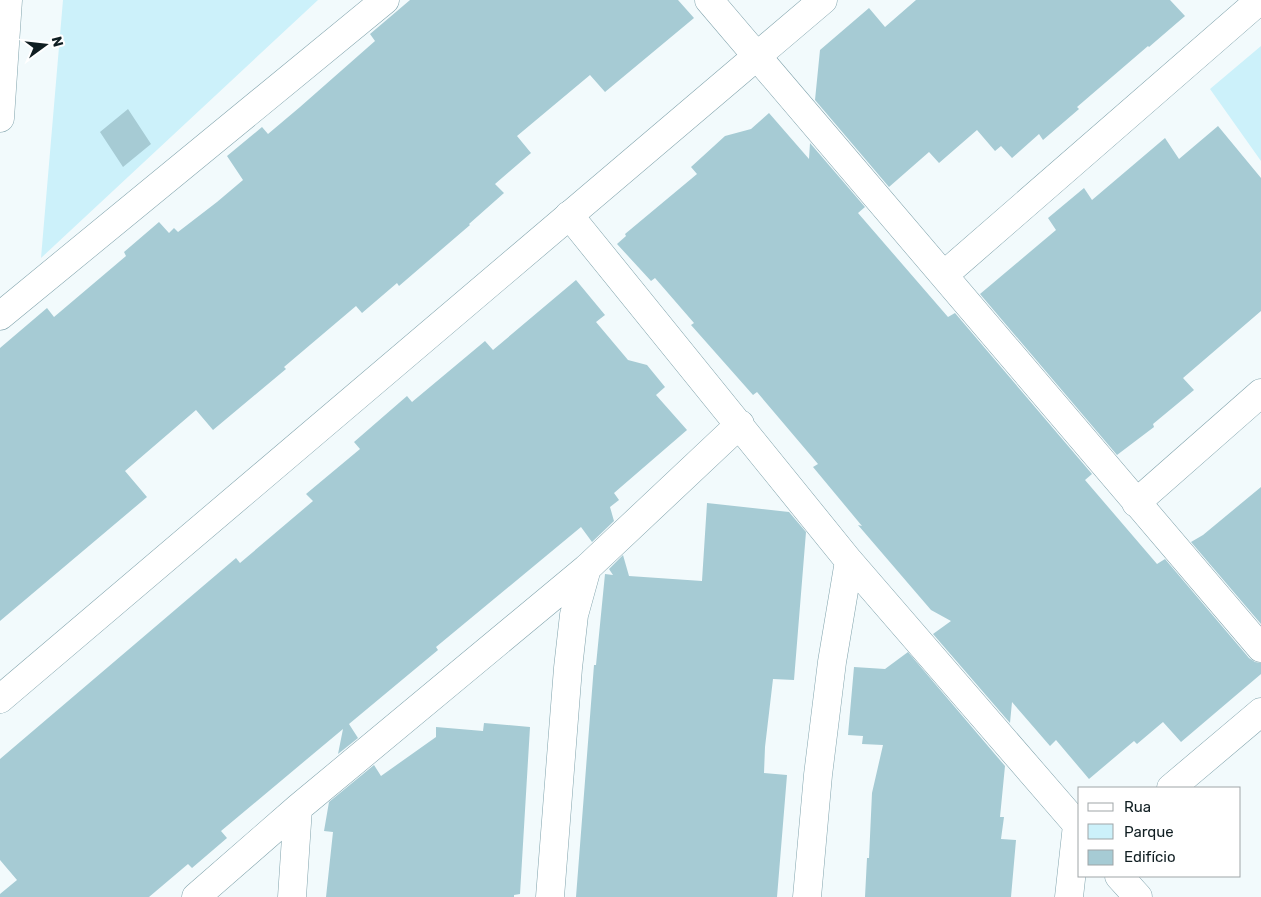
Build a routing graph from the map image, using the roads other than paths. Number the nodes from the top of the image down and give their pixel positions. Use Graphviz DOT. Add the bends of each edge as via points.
graph roads {
  1 [pos="8,0"];
  2 [pos="710,0"];
  3 [pos="823,0"];
  4 [pos="1260,0"];
  5 [pos="372,4"];
  6 [pos="758,56"];
  7 [pos="0,118"];
  8 [pos="569,214"];
  9 [pos="944,275"];
  10 [pos="0,316"];
  11 [pos="1261,393"];
  12 [pos="740,424"];
  13 [pos="1136,503"];
  14 [pos="849,561"];
  15 [pos="587,568"];
  16 [pos="1261,648"];
  17 [pos="0,699"];
  18 [pos="1261,712"];
  19 [pos="1172,787"];
  20 [pos="298,808"];
  21 [pos="1078,826"];
  22 [pos="1120,877"];
  23 [pos="196,897"];
  24 [pos="292,897"];
  25 [pos="550,897"];
  26 [pos="807,897"];
  27 [pos="1069,897"];
  28 [pos="1138,897"];
  1 -- 7 [label="street"];
  2 -- 6 [label="street"];
  3 -- 6 [label="street"];
  4 -- 9 [label="street"];
  5 -- 10 [label="street"];
  6 -- 8 [label="street"];
  6 -- 9 [label="street"];
  8 -- 12 [label="street"];
  8 -- 17 [label="street"];
  9 -- 13 [label="street"];
  11 -- 13 [label="street"];
  12 -- 14 [label="street"];
  12 -- 15 [label="street"];
  13 -- 16 [label="street"];
  14 -- 21 [label="street"];
  14 -- 26 [label="street" via="832,662"];
  15 -- 20 [label="street"];
  15 -- 25 [label="street" via="574,615 568,668"];
  18 -- 19 [label="street"];
  20 -- 23 [label="street"];
  20 -- 24 [label="street"];
  21 -- 27 [label="street"];
  22 -- 28 [label="street"];
}
